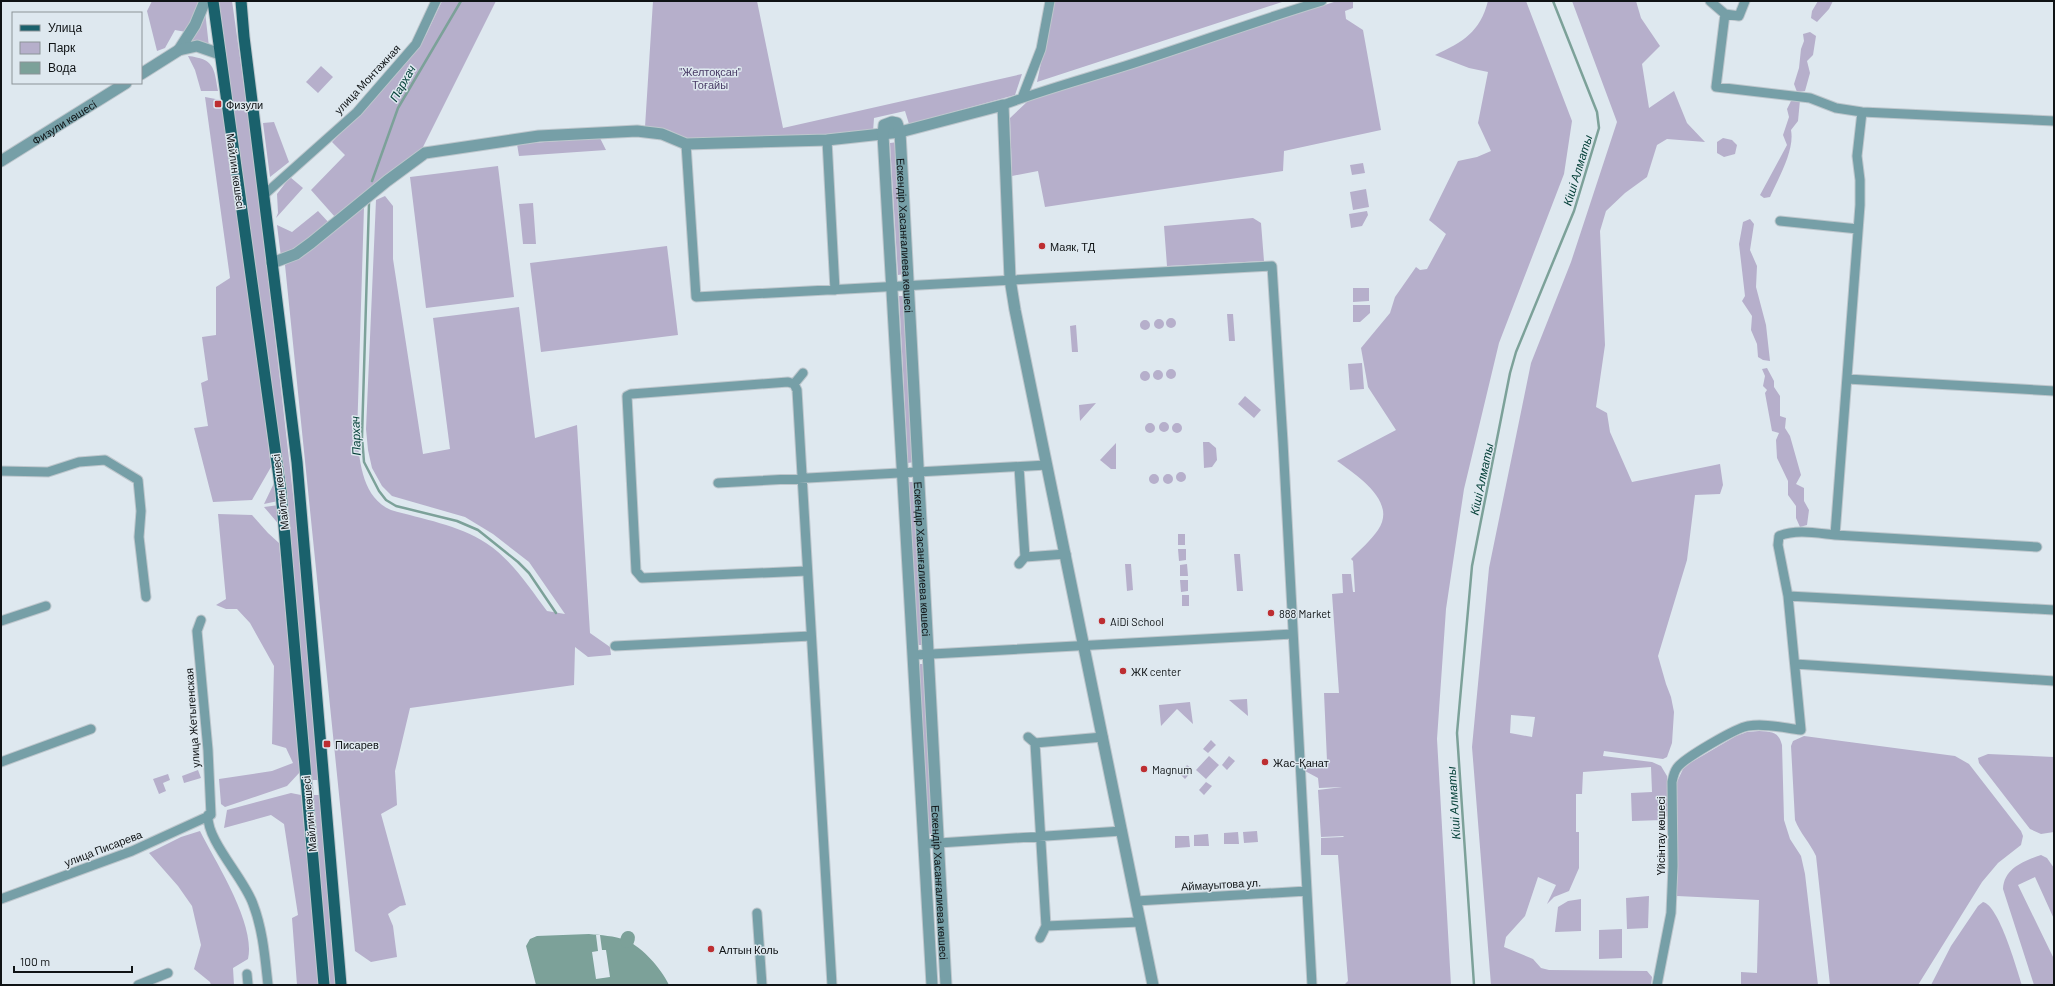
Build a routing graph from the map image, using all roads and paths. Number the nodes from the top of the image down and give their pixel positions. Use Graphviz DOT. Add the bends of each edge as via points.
graph roads {
  1 [pos="205,1"];
  2 [pos="212,1"];
  3 [pos="242,1"];
  4 [pos="436,1"];
  5 [pos="1050,1"];
  6 [pos="1322,1"];
  7 [pos="1710,1"];
  8 [pos="1745,1"];
  9 [pos="1725,14"];
  10 [pos="179,50"];
  11 [pos="220,54"];
  12 [pos="142,73"];
  13 [pos="124,84"];
  14 [pos="1022,98"];
  15 [pos="1003,105"];
  16 [pos="1862,112"];
  17 [pos="2054,121"];
  18 [pos="900,132"];
  19 [pos="883,135"];
  20 [pos="827,140"];
  21 [pos="686,144"];
  22 [pos="1,161"];
  23 [pos="265,194"];
  24 [pos="1780,221"];
  25 [pos="1858,229"];
  26 [pos="272,263"];
  27 [pos="1010,279"];
  28 [pos="908,285"];
  29 [pos="893,286"];
  30 [pos="835,290"];
  31 [pos="803,373"];
  32 [pos="1847,379"];
  33 [pos="794,384"];
  34 [pos="2054,391"];
  35 [pos="1047,465"];
  36 [pos="1019,467"];
  37 [pos="1,471"];
  38 [pos="919,471"];
  39 [pos="903,472"];
  40 [pos="802,478"];
  41 [pos="718,483"];
  42 [pos="1835,535"];
  43 [pos="2037,547"];
  44 [pos="1066,554"];
  45 [pos="1025,556"];
  46 [pos="1019,564"];
  47 [pos="807,571"];
  48 [pos="1788,596"];
  49 [pos="146,597"];
  50 [pos="46,606"];
  51 [pos="2054,610"];
  52 [pos="201,620"];
  53 [pos="1,621"];
  54 [pos="1293,634"];
  55 [pos="811,636"];
  56 [pos="615,646"];
  57 [pos="1085,646"];
  58 [pos="929,654"];
  59 [pos="914,655"];
  60 [pos="1795,664"];
  61 [pos="2054,681"];
  62 [pos="91,729"];
  63 [pos="1103,737"];
  64 [pos="1,762"];
  65 [pos="325,784"];
  66 [pos="307,785"];
  67 [pos="210,815"];
  68 [pos="1122,831"];
  69 [pos="1041,836"];
  70 [pos="939,843"];
  71 [pos="924,844"];
  72 [pos="1307,891"];
  73 [pos="1,899"];
  74 [pos="1136,901"];
  75 [pos="757,913"];
  76 [pos="1140,922"];
  77 [pos="1046,926"];
  78 [pos="1040,938"];
  79 [pos="168,973"];
  80 [pos="247,974"];
  81 [pos="138,985"];
  82 [pos="248,985"];
  83 [pos="268,985"];
  84 [pos="324,985"];
  85 [pos="341,985"];
  86 [pos="762,985"];
  87 [pos="832,985"];
  88 [pos="932,985"];
  89 [pos="946,985"];
  90 [pos="1153,985"];
  91 [pos="1312,985"];
  92 [pos="1657,985"];
  1 -- 10 [label="street" via="195,25"];
  2 -- 11 [label="main road, Майлин көшесі"];
  3 -- 23 [label="main road, Майлин көшесі" via="244,37"];
  4 -- 23 [label="street, улица Монтажная" via="416,44 365,102"];
  5 -- 14 [label="street" via="1041,50"];
  6 -- 14 [label="street"];
  7 -- 9 [label="street"];
  8 -- 9 [label="street" via="1739,16"];
  9 -- 16 [label="street" via="1716,87 1810,98 1836,108"];
  10 -- 11 [label="street" via="197,46"];
  10 -- 12 [label="street"];
  11 -- 66 [label="main road, Майлин көшесі" via="281,492"];
  13 -- 22 [label="street, Физули көшесі"];
  14 -- 15 [label="street"];
  15 -- 18 [label="street"];
  15 -- 27 [label="street"];
  16 -- 17 [label="street"];
  16 -- 25 [label="street" via="1857,156 1860,180"];
  18 -- 19 [label="street"];
  18 -- 28 [label="street, Ескендір Хасанғалиева көшесі"];
  19 -- 20 [label="street"];
  19 -- 29 [label="street, Ескендір Хасанғалиева көшесі"];
  20 -- 21 [label="street"];
  20 -- 30 [label="street"];
  21 -- 26 [label="street" via="662,134 637,132 539,136 425,153 296,254"];
  21 -- 30 [label="street" via="696,297"];
  23 -- 26 [label="main road, Майлин көшесі"];
  24 -- 25 [label="street"];
  25 -- 32 [label="street"];
  26 -- 65 [label="main road, Майлин көшесі" via="297,462"];
  27 -- 28 [label="street"];
  27 -- 35 [label="street"];
  27 -- 54 [label="street" via="1272,266"];
  28 -- 29 [label="street"];
  28 -- 38 [label="street, Ескендір Хасанғалиева көшесі"];
  29 -- 30 [label="street"];
  29 -- 39 [label="street, Ескендір Хасанғалиева көшесі"];
  31 -- 33 [label="street"];
  32 -- 34 [label="street"];
  32 -- 42 [label="street"];
  33 -- 40 [label="street" via="797,390"];
  33 -- 47 [label="street" via="788,382 627,396 636,571 642,578"];
  35 -- 36 [label="street"];
  35 -- 44 [label="street"];
  36 -- 38 [label="street"];
  36 -- 45 [label="street"];
  37 -- 49 [label="street" via="48,472 79,462 105,460 138,480 141,511 139,537"];
  38 -- 39 [label="street"];
  38 -- 58 [label="street, Ескендір Хасанғалиева көшесі"];
  39 -- 40 [label="street"];
  39 -- 59 [label="street, Ескендір Хасанғалиева көшесі"];
  40 -- 41 [label="street"];
  40 -- 47 [label="street"];
  42 -- 43 [label="street"];
  42 -- 48 [label="street" via="1806,532 1779,536 1778,545"];
  44 -- 45 [label="street"];
  44 -- 57 [label="street"];
  45 -- 46 [label="street"];
  47 -- 55 [label="street"];
  48 -- 51 [label="street"];
  48 -- 60 [label="street"];
  50 -- 53 [label="street"];
  52 -- 67 [label="street, улица Жетыгенская" via="197,631 208,750"];
  54 -- 57 [label="street"];
  54 -- 72 [label="street"];
  55 -- 56 [label="street"];
  55 -- 87 [label="street"];
  57 -- 58 [label="street"];
  57 -- 63 [label="street"];
  58 -- 59 [label="street"];
  58 -- 70 [label="street, Ескендір Хасанғалиева көшесі"];
  59 -- 71 [label="street, Ескендір Хасанғалиева көшесі"];
  60 -- 61 [label="street"];
  60 -- 92 [label="street, Үйсінтау көшесі" via="1801,730 1761,725 1747,726 1732,732 1678,766 1674,774 1671,913"];
  62 -- 64 [label="street"];
  63 -- 68 [label="street"];
  63 -- 69 [label="street" via="1032,740"];
  65 -- 66 [label="main road"];
  65 -- 85 [label="main road, Майлин көшесі"];
  66 -- 84 [label="main road, Майлин көшесі"];
  67 -- 73 [label="street, улица Писарева" via="132,851"];
  67 -- 83 [label="street, улица Жетыгенская" via="211,832 246,888 258,919"];
  68 -- 69 [label="street"];
  68 -- 74 [label="street"];
  69 -- 70 [label="street"];
  69 -- 77 [label="street"];
  70 -- 71 [label="street"];
  70 -- 89 [label="street, Ескендір Хасанғалиева көшесі"];
  71 -- 88 [label="street, Ескендір Хасанғалиева көшесі"];
  72 -- 74 [label="street, Аймауытова ул."];
  72 -- 91 [label="street"];
  74 -- 76 [label="street"];
  75 -- 86 [label="street"];
  76 -- 77 [label="street"];
  76 -- 90 [label="street"];
  77 -- 78 [label="street"];
  79 -- 81 [label="street"];
  80 -- 82 [label="street"];
}
